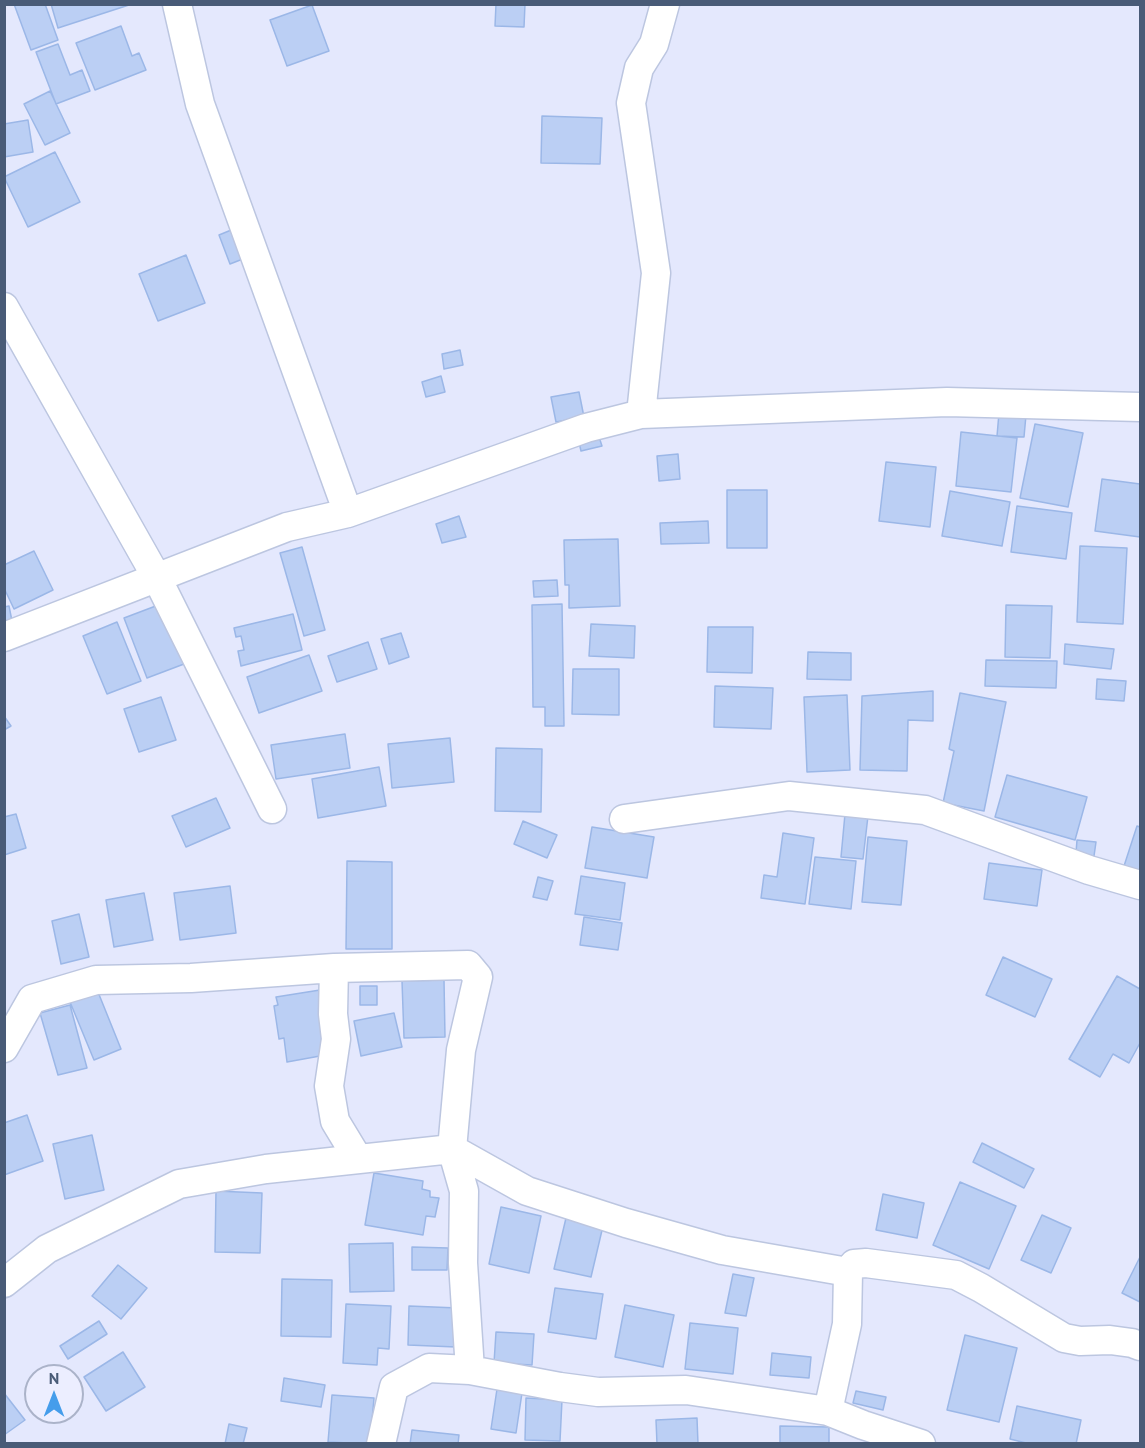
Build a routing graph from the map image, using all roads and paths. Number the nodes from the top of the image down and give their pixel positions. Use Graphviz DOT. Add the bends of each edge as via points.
graph roads {
  1 [pos="177,4"];
  2 [pos="665,4"];
  3 [pos="4,307"];
  4 [pos="1140,407"];
  5 [pos="641,414"];
  6 [pos="348,513"];
  7 [pos="157,578"];
  8 [pos="4,637"];
  9 [pos="272,809"];
  10 [pos="624,819"];
  11 [pos="1140,885"];
  12 [pos="334,968"];
  13 [pos="4,1048"];
  14 [pos="452,1149"];
  15 [pos="358,1159"];
  16 [pos="848,1272"];
  17 [pos="4,1283"];
  18 [pos="1140,1346"];
  19 [pos="470,1370"];
  20 [pos="828,1410"];
  21 [pos="381,1443"];
  22 [pos="921,1443"];
  1 -- 6 [label="street" via="200,104"];
  2 -- 5 [label="street" via="654,44 639,68 631,103 656,273"];
  3 -- 7 [label="street"];
  4 -- 5 [label="street" via="947,402"];
  5 -- 6 [label="street" via="586,428"];
  6 -- 7 [label="street" via="287,527"];
  7 -- 8 [label="street"];
  7 -- 9 [label="street"];
  10 -- 11 [label="street" via="789,796 925,810"];
  12 -- 13 [label="street" via="96,980 32,999"];
  12 -- 14 [label="street" via="468,965 478,977 461,1050"];
  12 -- 15 [label="street" via="336,1039 329,1086 335,1121"];
  14 -- 15 [label="street"];
  14 -- 16 [label="street" via="527,1191 626,1223 722,1251"];
  14 -- 19 [label="street" via="464,1191 463,1263"];
  15 -- 17 [label="street" via="179,1184 47,1249"];
  16 -- 18 [label="street" via="854,1264 866,1263 956,1275 1064,1338"];
  16 -- 20 [label="street" via="847,1324"];
  19 -- 20 [label="street" via="598,1392 686,1390"];
  19 -- 21 [label="street" via="429,1368 394,1387"];
  20 -- 22 [label="street"];
}
